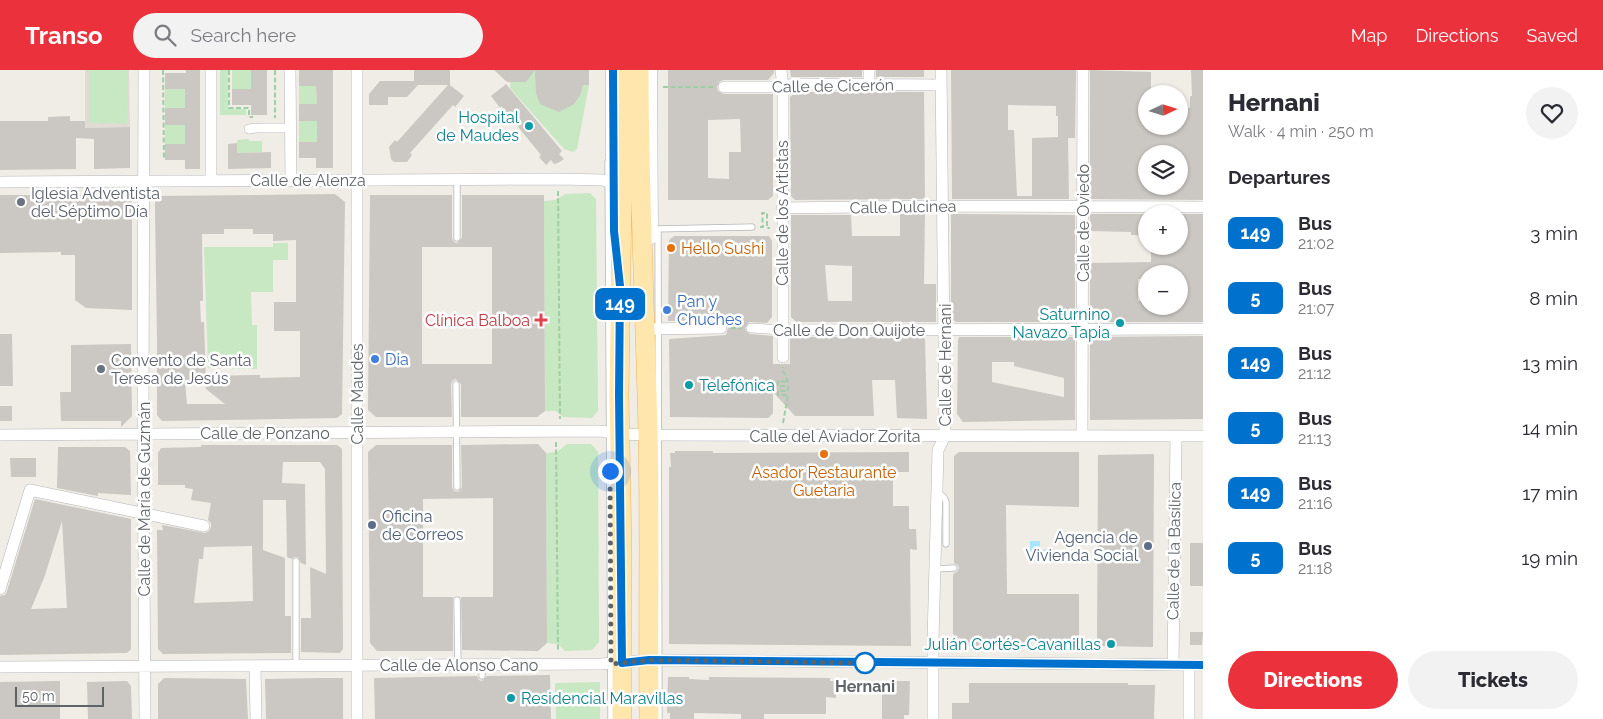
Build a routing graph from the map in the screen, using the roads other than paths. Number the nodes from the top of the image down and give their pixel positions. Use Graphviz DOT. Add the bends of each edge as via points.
graph roads {
  1 [pos="144,70"];
  2 [pos="211,70"];
  3 [pos="290,70"];
  4 [pos="357,70"];
  5 [pos="608,70"];
  6 [pos="613,70"];
  7 [pos="624,70"];
  8 [pos="638,70"];
  9 [pos="650,70"];
  10 [pos="656,70"];
  11 [pos="781,70"];
  12 [pos="869,70"];
  13 [pos="942,70"];
  14 [pos="1084,70"];
  15 [pos="869,83"];
  16 [pos="941,85"];
  17 [pos="724,87"];
  18 [pos="783,87"];
  19 [pos="262,128"];
  20 [pos="290,128"];
  21 [pos="291,180"];
  22 [pos="358,180"];
  23 [pos="457,180"];
  24 [pos="144,181"];
  25 [pos="211,181"];
  26 [pos="0,182"];
  27 [pos="611,184"];
  28 [pos="943,206"];
  29 [pos="1083,207"];
  30 [pos="782,208"];
  31 [pos="1203,208"];
  32 [pos="752,227"];
  33 [pos="654,229"];
  34 [pos="457,238"];
  35 [pos="620,286"];
  36 [pos="644,287"];
  37 [pos="720,328"];
  38 [pos="752,328"];
  39 [pos="652,329"];
  40 [pos="1083,329"];
  41 [pos="1203,329"];
  42 [pos="783,330"];
  43 [pos="945,330"];
  44 [pos="783,357"];
  45 [pos="456,384"];
  46 [pos="456,432"];
  47 [pos="357,433"];
  48 [pos="615,433"];
  49 [pos="143,434"];
  50 [pos="0,435"];
  51 [pos="653,435"];
  52 [pos="946,436"];
  53 [pos="1082,436"];
  54 [pos="1203,436"];
  55 [pos="1176,437"];
  56 [pos="457,487"];
  57 [pos="937,492"];
  58 [pos="144,514"];
  59 [pos="204,526"];
  60 [pos="946,544"];
  61 [pos="296,561"];
  62 [pos="954,568"];
  63 [pos="935,569"];
  64 [pos="0,589"];
  65 [pos="457,600"];
  66 [pos="654,660"];
  67 [pos="617,663"];
  68 [pos="933,663"];
  69 [pos="357,665"];
  70 [pos="458,665"];
  71 [pos="1173,665"];
  72 [pos="1189,665"];
  73 [pos="1203,665"];
  74 [pos="145,666"];
  75 [pos="255,666"];
  76 [pos="296,666"];
  77 [pos="0,667"];
  78 [pos="146,719"];
  79 [pos="256,719"];
  80 [pos="356,719"];
  81 [pos="611,719"];
  82 [pos="622,719"];
  83 [pos="649,719"];
  84 [pos="659,719"];
  85 [pos="933,719"];
  86 [pos="1188,719"];
  1 -- 24 [label="street, Calle de María de Guzmán"];
  2 -- 25 [label="street"];
  3 -- 20 [label="street"];
  4 -- 22 [label="street, Calle Maudes"];
  5 -- 27 [label="lane"];
  6 -- 27 [label="street"];
  7 -- 35 [label="main road"];
  8 -- 36 [label="main road"];
  9 -- 33 [label="street"];
  10 -- 33 [label="lane"];
  11 -- 18 [label="street, Calle de los Artistas"];
  12 -- 15 [label="street"];
  13 -- 16 [label="street, Calle de Hernani"];
  14 -- 29 [label="street, Calle de Oviedo"];
  15 -- 16 [label="street, Calle de Cicerón"];
  15 -- 18 [label="street, Calle de Cicerón" via="793,84"];
  16 -- 28 [label="street, Calle de Hernani"];
  17 -- 18 [label="street, Calle de Cicerón"];
  18 -- 30 [label="street, Calle de los Artistas"];
  19 -- 20 [label="street"];
  20 -- 21 [label="street"];
  21 -- 22 [label="street, Calle de Alenza"];
  21 -- 25 [label="street, Calle de Alenza"];
  22 -- 23 [label="street, Calle de Alenza"];
  22 -- 47 [label="street, Calle Maudes"];
  23 -- 27 [label="street, Calle de Alenza" via="600,180"];
  23 -- 34 [label="lane"];
  24 -- 25 [label="street, Calle de Alenza"];
  24 -- 26 [label="street, Calle de Alenza"];
  24 -- 49 [label="street, Calle de María de Guzmán"];
  27 -- 35 [label="street"];
  27 -- 48 [label="lane"];
  28 -- 29 [label="street, Calle Dulcinea"];
  28 -- 30 [label="street, Calle Dulcinea"];
  28 -- 43 [label="street, Calle de Hernani"];
  29 -- 31 [label="street, Calle Dulcinea"];
  29 -- 40 [label="street, Calle de Oviedo"];
  30 -- 42 [label="street, Calle de los Artistas"];
  32 -- 33 [label="lane"];
  33 -- 36 [label="street"];
  33 -- 39 [label="lane"];
  35 -- 48 [label="main road"];
  36 -- 39 [label="main road"];
  37 -- 39 [label="street"];
  38 -- 42 [label="street, Calle de Don Quijote"];
  39 -- 51 [label="main road"];
  40 -- 41 [label="street, Calle de Don Quijote"];
  40 -- 43 [label="street, Calle de Don Quijote"];
  40 -- 53 [label="street, Calle de Oviedo"];
  42 -- 43 [label="street, Calle de Don Quijote"];
  42 -- 44 [label="street, Calle de los Artistas"];
  43 -- 52 [label="street, Calle de Hernani"];
  45 -- 46 [label="lane"];
  46 -- 47 [label="street, Calle de Ponzano"];
  46 -- 48 [label="street, Calle de Ponzano"];
  46 -- 56 [label="lane"];
  47 -- 49 [label="street, Calle de Ponzano"];
  47 -- 69 [label="street, Calle Maudes"];
  48 -- 51 [label="street, Calle del Aviador Zorita"];
  48 -- 67 [label="main road"];
  49 -- 50 [label="street, Calle de Ponzano"];
  49 -- 58 [label="street, Calle de María de Guzmán"];
  51 -- 52 [label="street, Calle del Aviador Zorita"];
  51 -- 66 [label="main road"];
  52 -- 53 [label="street, Calle del Aviador Zorita"];
  52 -- 57 [label="street, Calle de Hernani" via="938,450"];
  53 -- 55 [label="street, Calle del Aviador Zorita"];
  54 -- 55 [label="street, Calle del Aviador Zorita"];
  55 -- 71 [label="street, Calle de la Basílica"];
  57 -- 60 [label="lane" via="946,502"];
  57 -- 63 [label="street, Calle de Hernani"];
  58 -- 59 [label="street"];
  58 -- 64 [label="street" via="30,490"];
  58 -- 74 [label="street, Calle de María de Guzmán"];
  61 -- 76 [label="lane"];
  62 -- 63 [label="lane"];
  63 -- 68 [label="street, Calle de Hernani"];
  65 -- 70 [label="lane"];
  66 -- 67 [label="street, Calle de Alonso Cano"];
  66 -- 68 [label="street, Calle de Alonso Cano"];
  66 -- 83 [label="main road"];
  66 -- 84 [label="lane"];
  67 -- 70 [label="street, Calle de Alonso Cano" via="482,670"];
  67 -- 81 [label="lane"];
  67 -- 82 [label="main road"];
  68 -- 71 [label="street, Calle de Alonso Cano"];
  68 -- 85 [label="street, Calle de Hernani"];
  69 -- 70 [label="street, Calle de Alonso Cano"];
  69 -- 76 [label="street, Calle de Alonso Cano"];
  69 -- 80 [label="street, Calle Maudes"];
  71 -- 72 [label="street, Calle de Alonso Cano"];
  72 -- 73 [label="street, Calle de Alonso Cano"];
  72 -- 86 [label="street"];
  74 -- 75 [label="street, Calle de Alonso Cano"];
  74 -- 77 [label="street, Calle de Alonso Cano"];
  74 -- 78 [label="street, Calle de María de Guzmán"];
  75 -- 76 [label="street, Calle de Alonso Cano"];
  75 -- 79 [label="street"];
}
